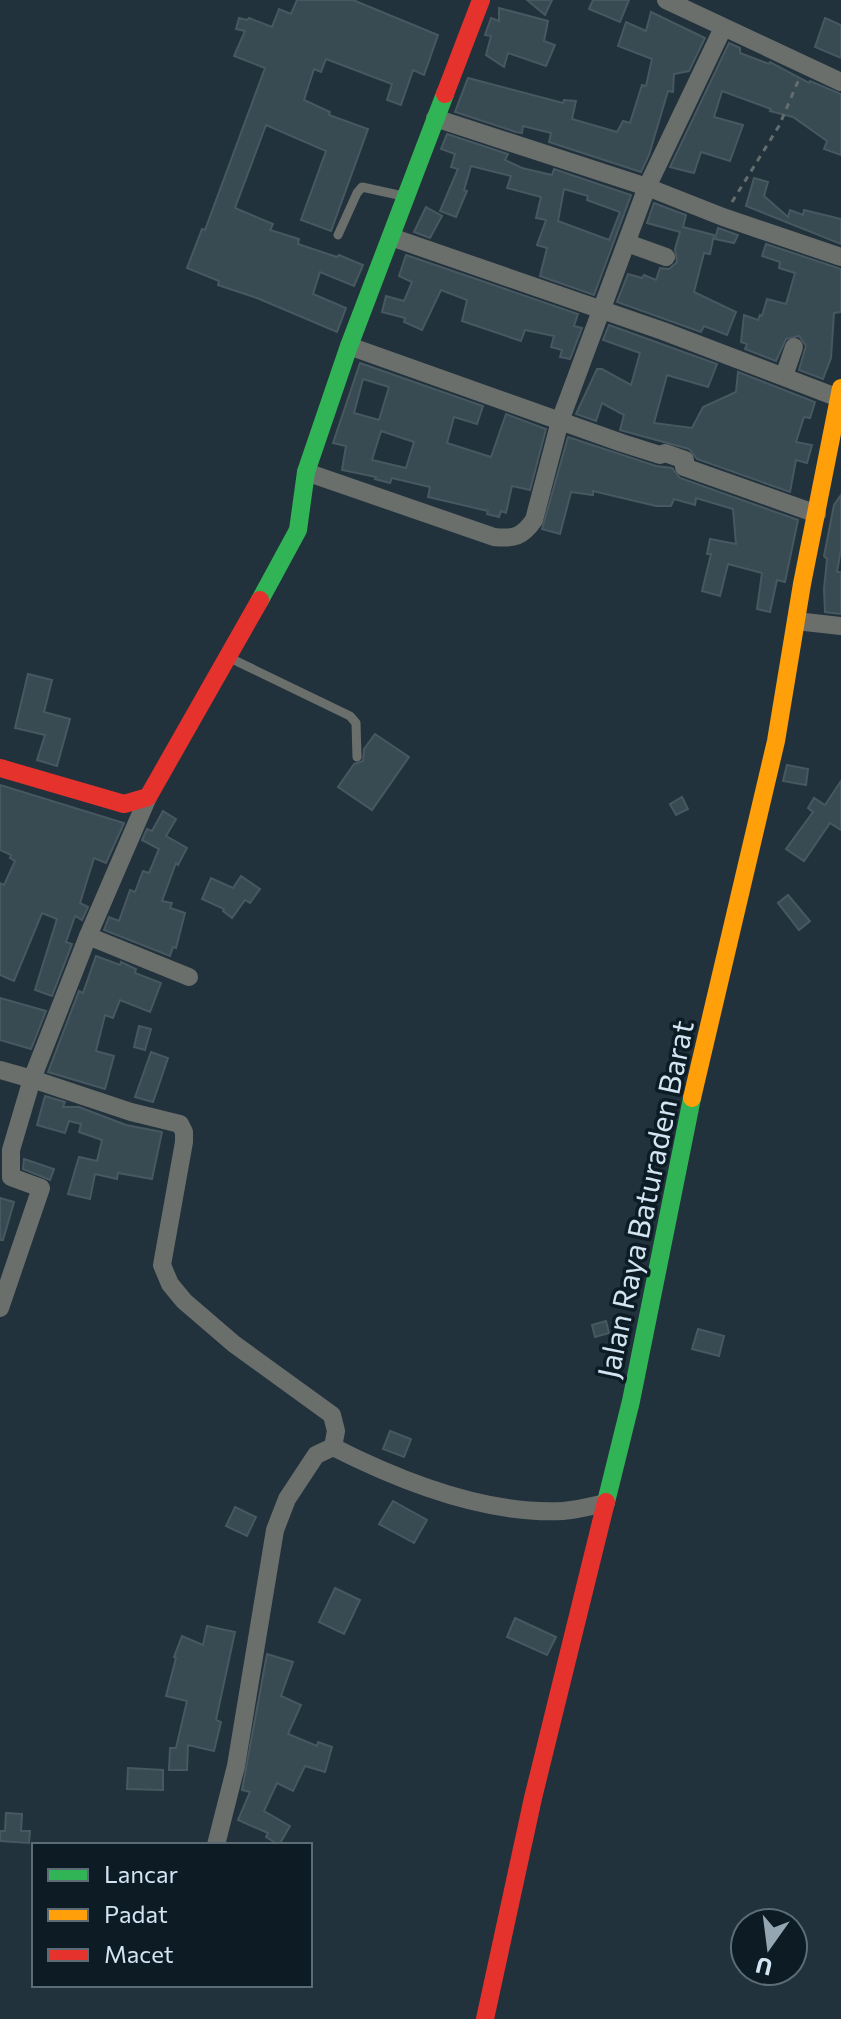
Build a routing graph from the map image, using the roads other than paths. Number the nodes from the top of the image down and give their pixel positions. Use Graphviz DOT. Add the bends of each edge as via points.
graph roads {
  1 [pos="481,0"];
  2 [pos="666,0"];
  3 [pos="723,28"];
  4 [pos="841,82"];
  5 [pos="435,118"];
  6 [pos="647,187"];
  7 [pos="405,197"];
  8 [pos="338,235"];
  9 [pos="391,237"];
  10 [pos="627,243"];
  11 [pos="666,257"];
  12 [pos="841,257"];
  13 [pos="602,310"];
  14 [pos="349,346"];
  15 [pos="794,347"];
  16 [pos="784,376"];
  17 [pos="840,393"];
  18 [pos="560,421"];
  19 [pos="306,472"];
  20 [pos="817,514"];
  21 [pos="796,621"];
  22 [pos="841,626"];
  23 [pos="229,658"];
  24 [pos="357,757"];
  25 [pos="0,768"];
  26 [pos="148,797"];
  27 [pos="88,936"];
  28 [pos="189,977"];
  29 [pos="0,1070"];
  30 [pos="32,1079"];
  31 [pos="0,1308"];
  32 [pos="333,1447"];
  33 [pos="606,1503"];
  34 [pos="217,1843"];
  35 [pos="485,2019"];
  1 -- 5 [label="street"];
  2 -- 3 [label="street"];
  3 -- 4 [label="street"];
  3 -- 6 [label="street"];
  5 -- 6 [label="street"];
  5 -- 7 [label="street"];
  6 -- 10 [label="street"];
  6 -- 12 [label="street"];
  7 -- 8 [label="lane" via="362,187"];
  7 -- 9 [label="street"];
  9 -- 13 [label="street"];
  9 -- 14 [label="street"];
  10 -- 11 [label="street"];
  10 -- 13 [label="street"];
  13 -- 16 [label="street"];
  13 -- 18 [label="street"];
  14 -- 18 [label="street"];
  14 -- 19 [label="street"];
  15 -- 16 [label="street"];
  16 -- 17 [label="street"];
  17 -- 20 [label="street, Jalan Raya Baturaden Barat"];
  18 -- 19 [label="street" via="534,520 524,534 512,539 416,512"];
  18 -- 20 [label="street" via="685,460 684,467"];
  19 -- 23 [label="street" via="298,530"];
  20 -- 21 [label="street, Jalan Raya Baturaden Barat"];
  21 -- 22 [label="street"];
  21 -- 33 [label="street, Jalan Raya Baturaden Barat" via="776,741 698,1070"];
  23 -- 24 [label="lane" via="350,716 356,723"];
  23 -- 26 [label="street"];
  25 -- 26 [label="street" via="124,804"];
  26 -- 27 [label="street"];
  27 -- 28 [label="street"];
  27 -- 30 [label="street"];
  29 -- 30 [label="street"];
  30 -- 31 [label="street" via="11,1150 11,1177 41,1188"];
  30 -- 32 [label="street" via="180,1124 184,1142 162,1265 170,1284 234,1344 332,1415"];
  32 -- 33 [label="street" via="381,1471 503,1507 563,1511"];
  32 -- 34 [label="street" via="316,1455 287,1499 275,1530 236,1766"];
  33 -- 35 [label="street, Jalan Raya Baturaden Barat"];
}
